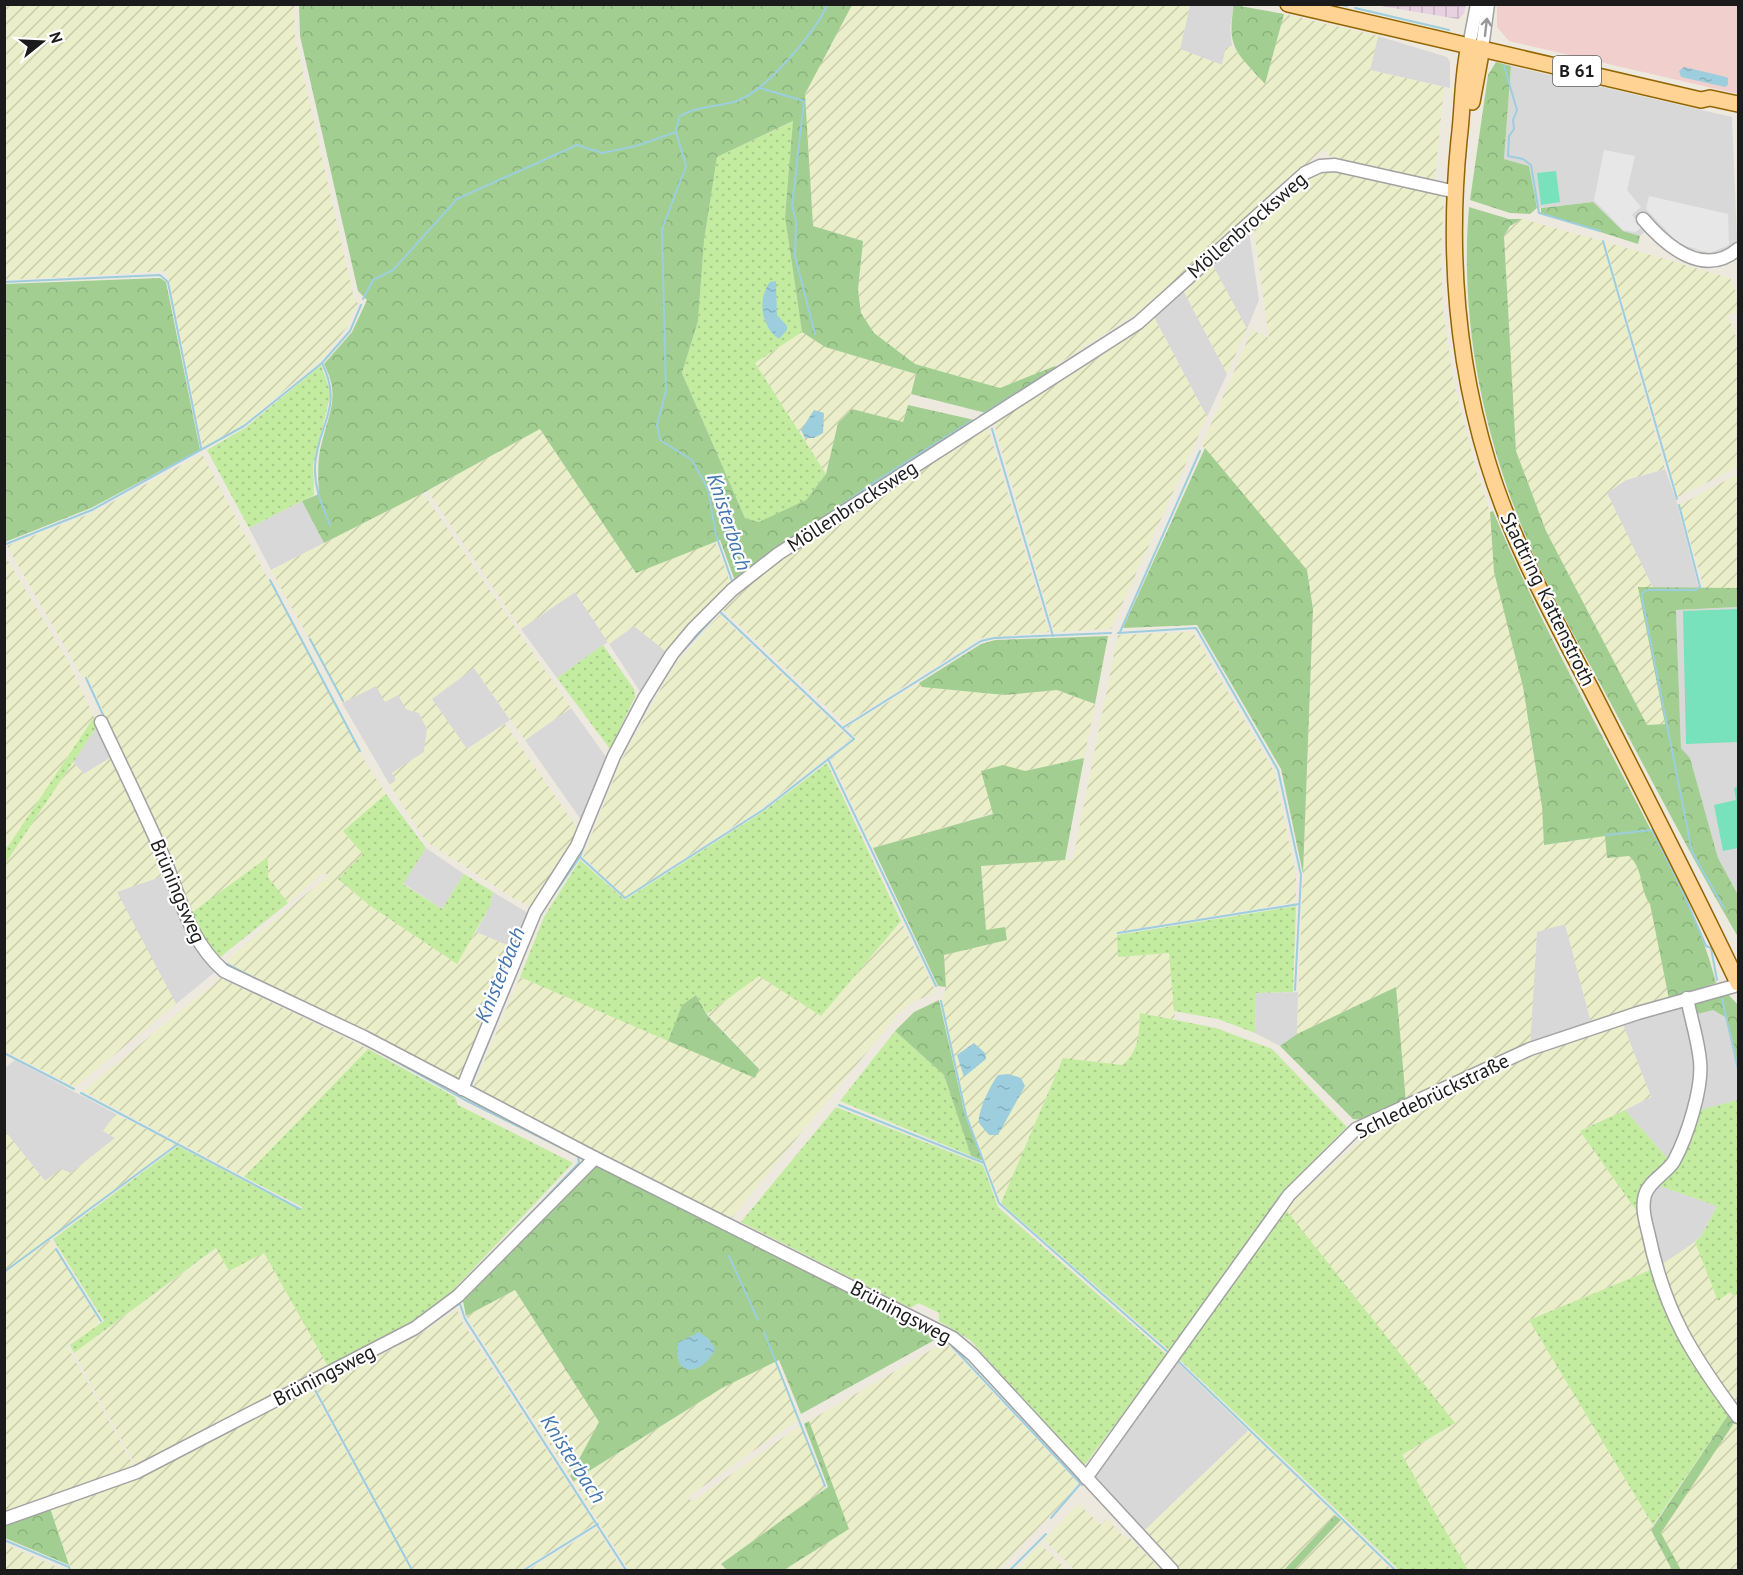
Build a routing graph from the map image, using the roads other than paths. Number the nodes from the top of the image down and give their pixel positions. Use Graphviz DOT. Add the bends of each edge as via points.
graph roads {
  1 [pos="1288,4"];
  2 [pos="1477,4"];
  3 [pos="1488,4"];
  4 [pos="1475,47"];
  5 [pos="1701,100"];
  6 [pos="1738,104"];
  7 [pos="1738,113"];
  8 [pos="1456,190"];
  9 [pos="1643,219"];
  10 [pos="1738,249"];
  11 [pos="101,722"];
  12 [pos="1659,820"];
  13 [pos="1738,961"];
  14 [pos="1736,983"];
  15 [pos="1687,998"];
  16 [pos="462,1089"];
  17 [pos="595,1158"];
  18 [pos="1736,1413"];
  19 [pos="1086,1478"];
  20 [pos="4,1519"];
  21 [pos="1172,1570"];
  1 -- 4 [label="main road, B 61"];
  2 -- 4 [label="street"];
  4 -- 3 [label="street, one-way"];
  4 -- 5 [label="main road, B 61"];
  4 -- 8 [label="main road, Stadtring Kattenstroth" via="1464,63"];
  5 -- 6 [label="main road, B 61"];
  5 -- 7 [label="main road, B 61" via="1709,106"];
  8 -- 12 [label="main road, Stadtring Kattenstroth" via="1455,295 1461,350 1488,464 1526,563"];
  8 -- 16 [label="street, Möllenbrocksweg" via="1335,165 1305,173 1130,328 778,554 735,587 672,654 614,756 577,846 535,912"];
  9 -- 10 [label="street" via="1675,251 1710,261 1724,259"];
  11 -- 16 [label="street, Brüningsweg" via="162,852 188,923 207,957 224,971 364,1037"];
  12 -- 13 [label="main road, Stadtring Kattenstroth"];
  12 -- 14 [label="main road, Stadtring Kattenstroth"];
  14 -- 15 [label="street, Schledebrückstraße"];
  15 -- 18 [label="street" via="1700,1080 1688,1129 1673,1163 1645,1193 1643,1206 1656,1269 1675,1321 1693,1356"];
  15 -- 19 [label="street, Schledebrückstraße" via="1530,1049 1356,1129 1289,1195"];
  16 -- 17 [label="street, Brüningsweg"];
  17 -- 19 [label="street, Brüningsweg" via="953,1338"];
  17 -- 20 [label="street, Brüningsweg" via="458,1296 415,1328 137,1472"];
  19 -- 21 [label="street, Brüningsweg"];
}
